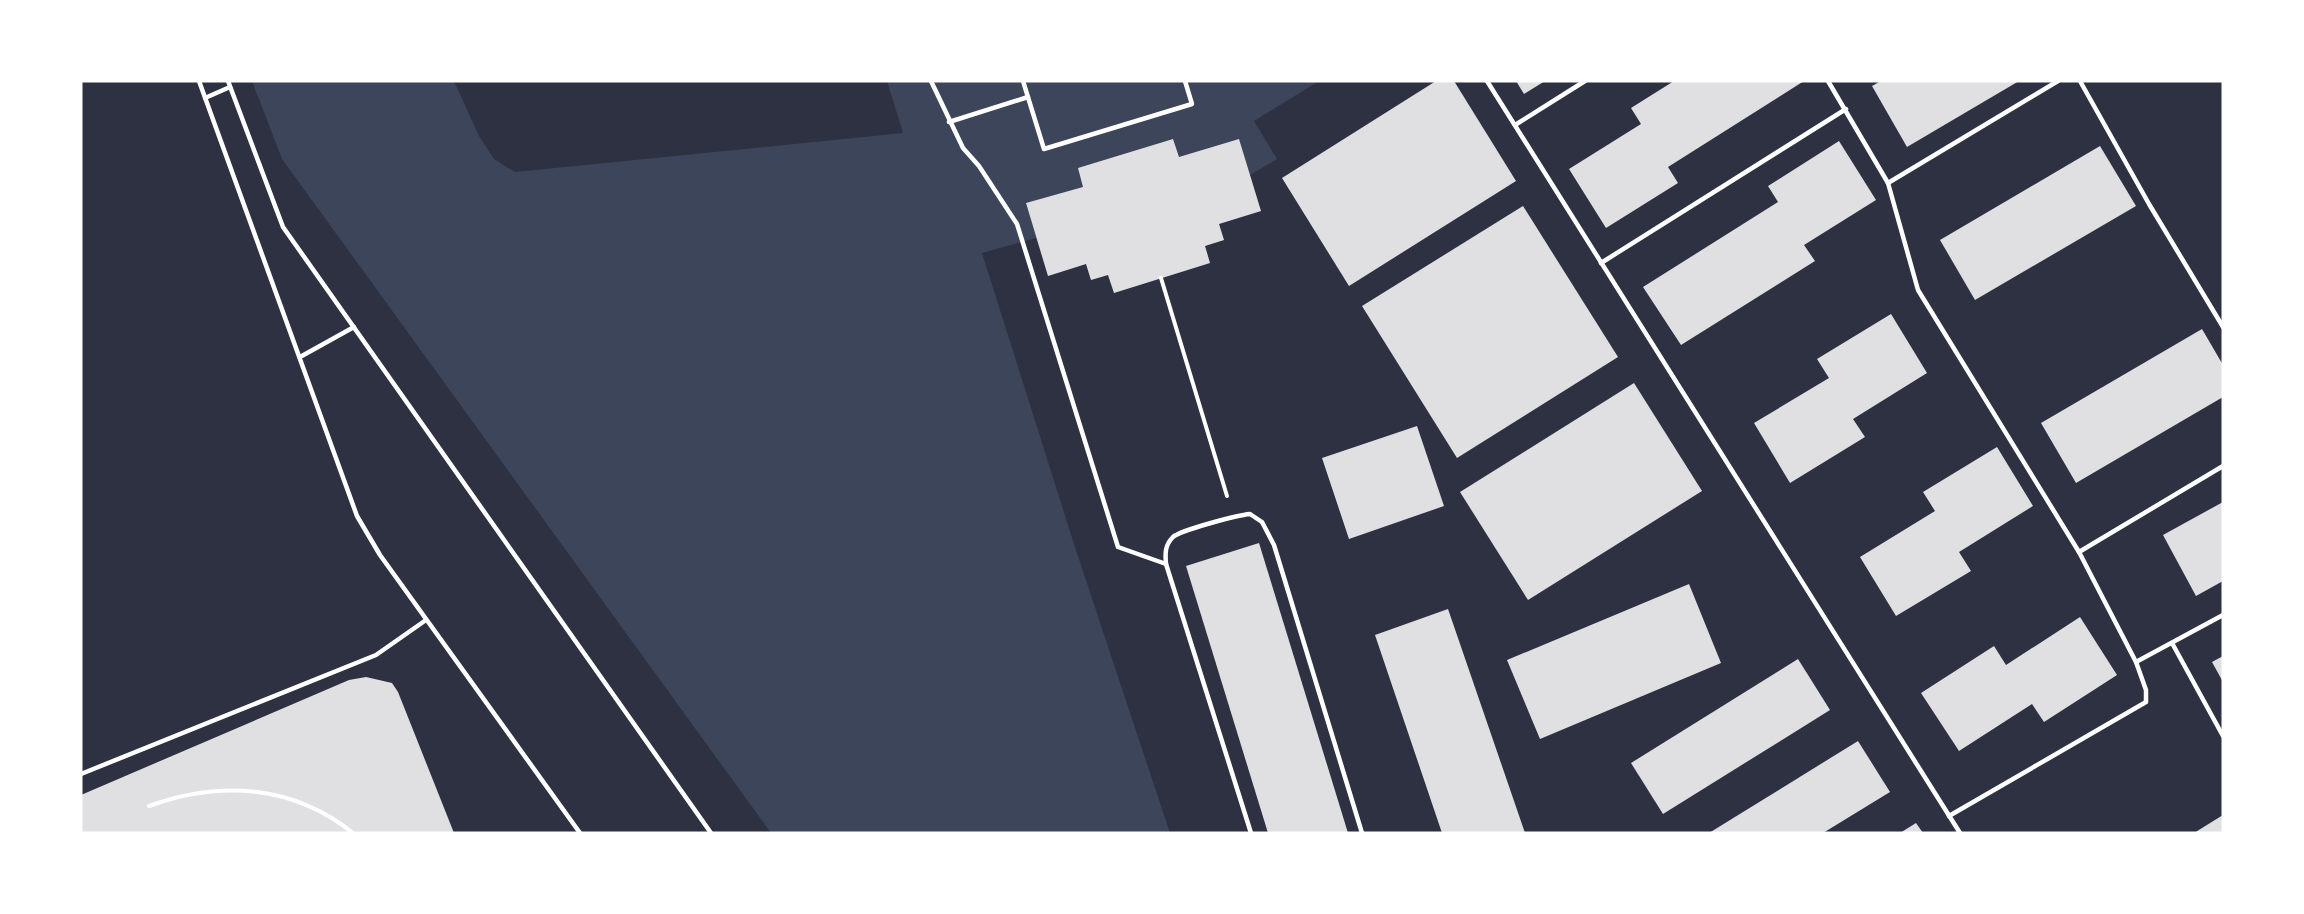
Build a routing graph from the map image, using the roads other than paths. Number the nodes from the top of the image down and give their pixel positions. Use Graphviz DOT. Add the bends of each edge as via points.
graph roads {
  1 [pos="199,81"];
  2 [pos="228,81"];
  3 [pos="931,81"];
  4 [pos="1023,81"];
  5 [pos="1185,81"];
  6 [pos="1487,81"];
  7 [pos="1585,81"];
  8 [pos="1828,81"];
  9 [pos="2058,81"];
  10 [pos="2080,81"];
  11 [pos="230,87"];
  12 [pos="1028,97"];
  13 [pos="205,98"];
  14 [pos="1846,109"];
  15 [pos="950,122"];
  16 [pos="1515,125"];
  17 [pos="1888,183"];
  18 [pos="1601,263"];
  19 [pos="354,327"];
  20 [pos="2223,327"];
  21 [pos="300,357"];
  22 [pos="2223,465"];
  23 [pos="2079,552"];
  24 [pos="1166,564"];
  25 [pos="2223,615"];
  26 [pos="426,620"];
  27 [pos="2172,643"];
  28 [pos="2136,662"];
  29 [pos="2223,736"];
  30 [pos="81,774"];
  31 [pos="1949,816"];
  32 [pos="580,833"];
  33 [pos="711,833"];
  34 [pos="1251,833"];
  35 [pos="1362,833"];
  36 [pos="1960,833"];
  1 -- 13 [label="lane"];
  2 -- 11 [label="lane"];
  3 -- 15 [label="lane"];
  4 -- 12 [label="lane"];
  5 -- 12 [label="lane" via="1192,104 1044,149"];
  6 -- 16 [label="lane"];
  7 -- 16 [label="lane"];
  8 -- 14 [label="lane"];
  9 -- 17 [label="lane"];
  10 -- 20 [label="lane"];
  11 -- 13 [label="lane"];
  11 -- 19 [label="lane" via="283,227"];
  12 -- 15 [label="lane"];
  13 -- 21 [label="lane"];
  14 -- 17 [label="lane"];
  14 -- 18 [label="lane"];
  15 -- 24 [label="lane" via="963,148 1017,224 1118,547"];
  16 -- 18 [label="lane"];
  17 -- 23 [label="lane" via="1918,290"];
  18 -- 31 [label="lane"];
  19 -- 21 [label="lane"];
  19 -- 33 [label="lane"];
  21 -- 26 [label="lane" via="357,516"];
  22 -- 23 [label="lane"];
  23 -- 28 [label="lane"];
  24 -- 34 [label="lane"];
  24 -- 35 [label="lane" via="1166,546 1177,534 1250,514 1266,528"];
  25 -- 27 [label="lane"];
  26 -- 30 [label="lane" via="376,655"];
  26 -- 32 [label="lane"];
  27 -- 28 [label="lane"];
  27 -- 29 [label="lane"];
  28 -- 31 [label="lane" via="2146,702"];
  31 -- 36 [label="lane"];
}
